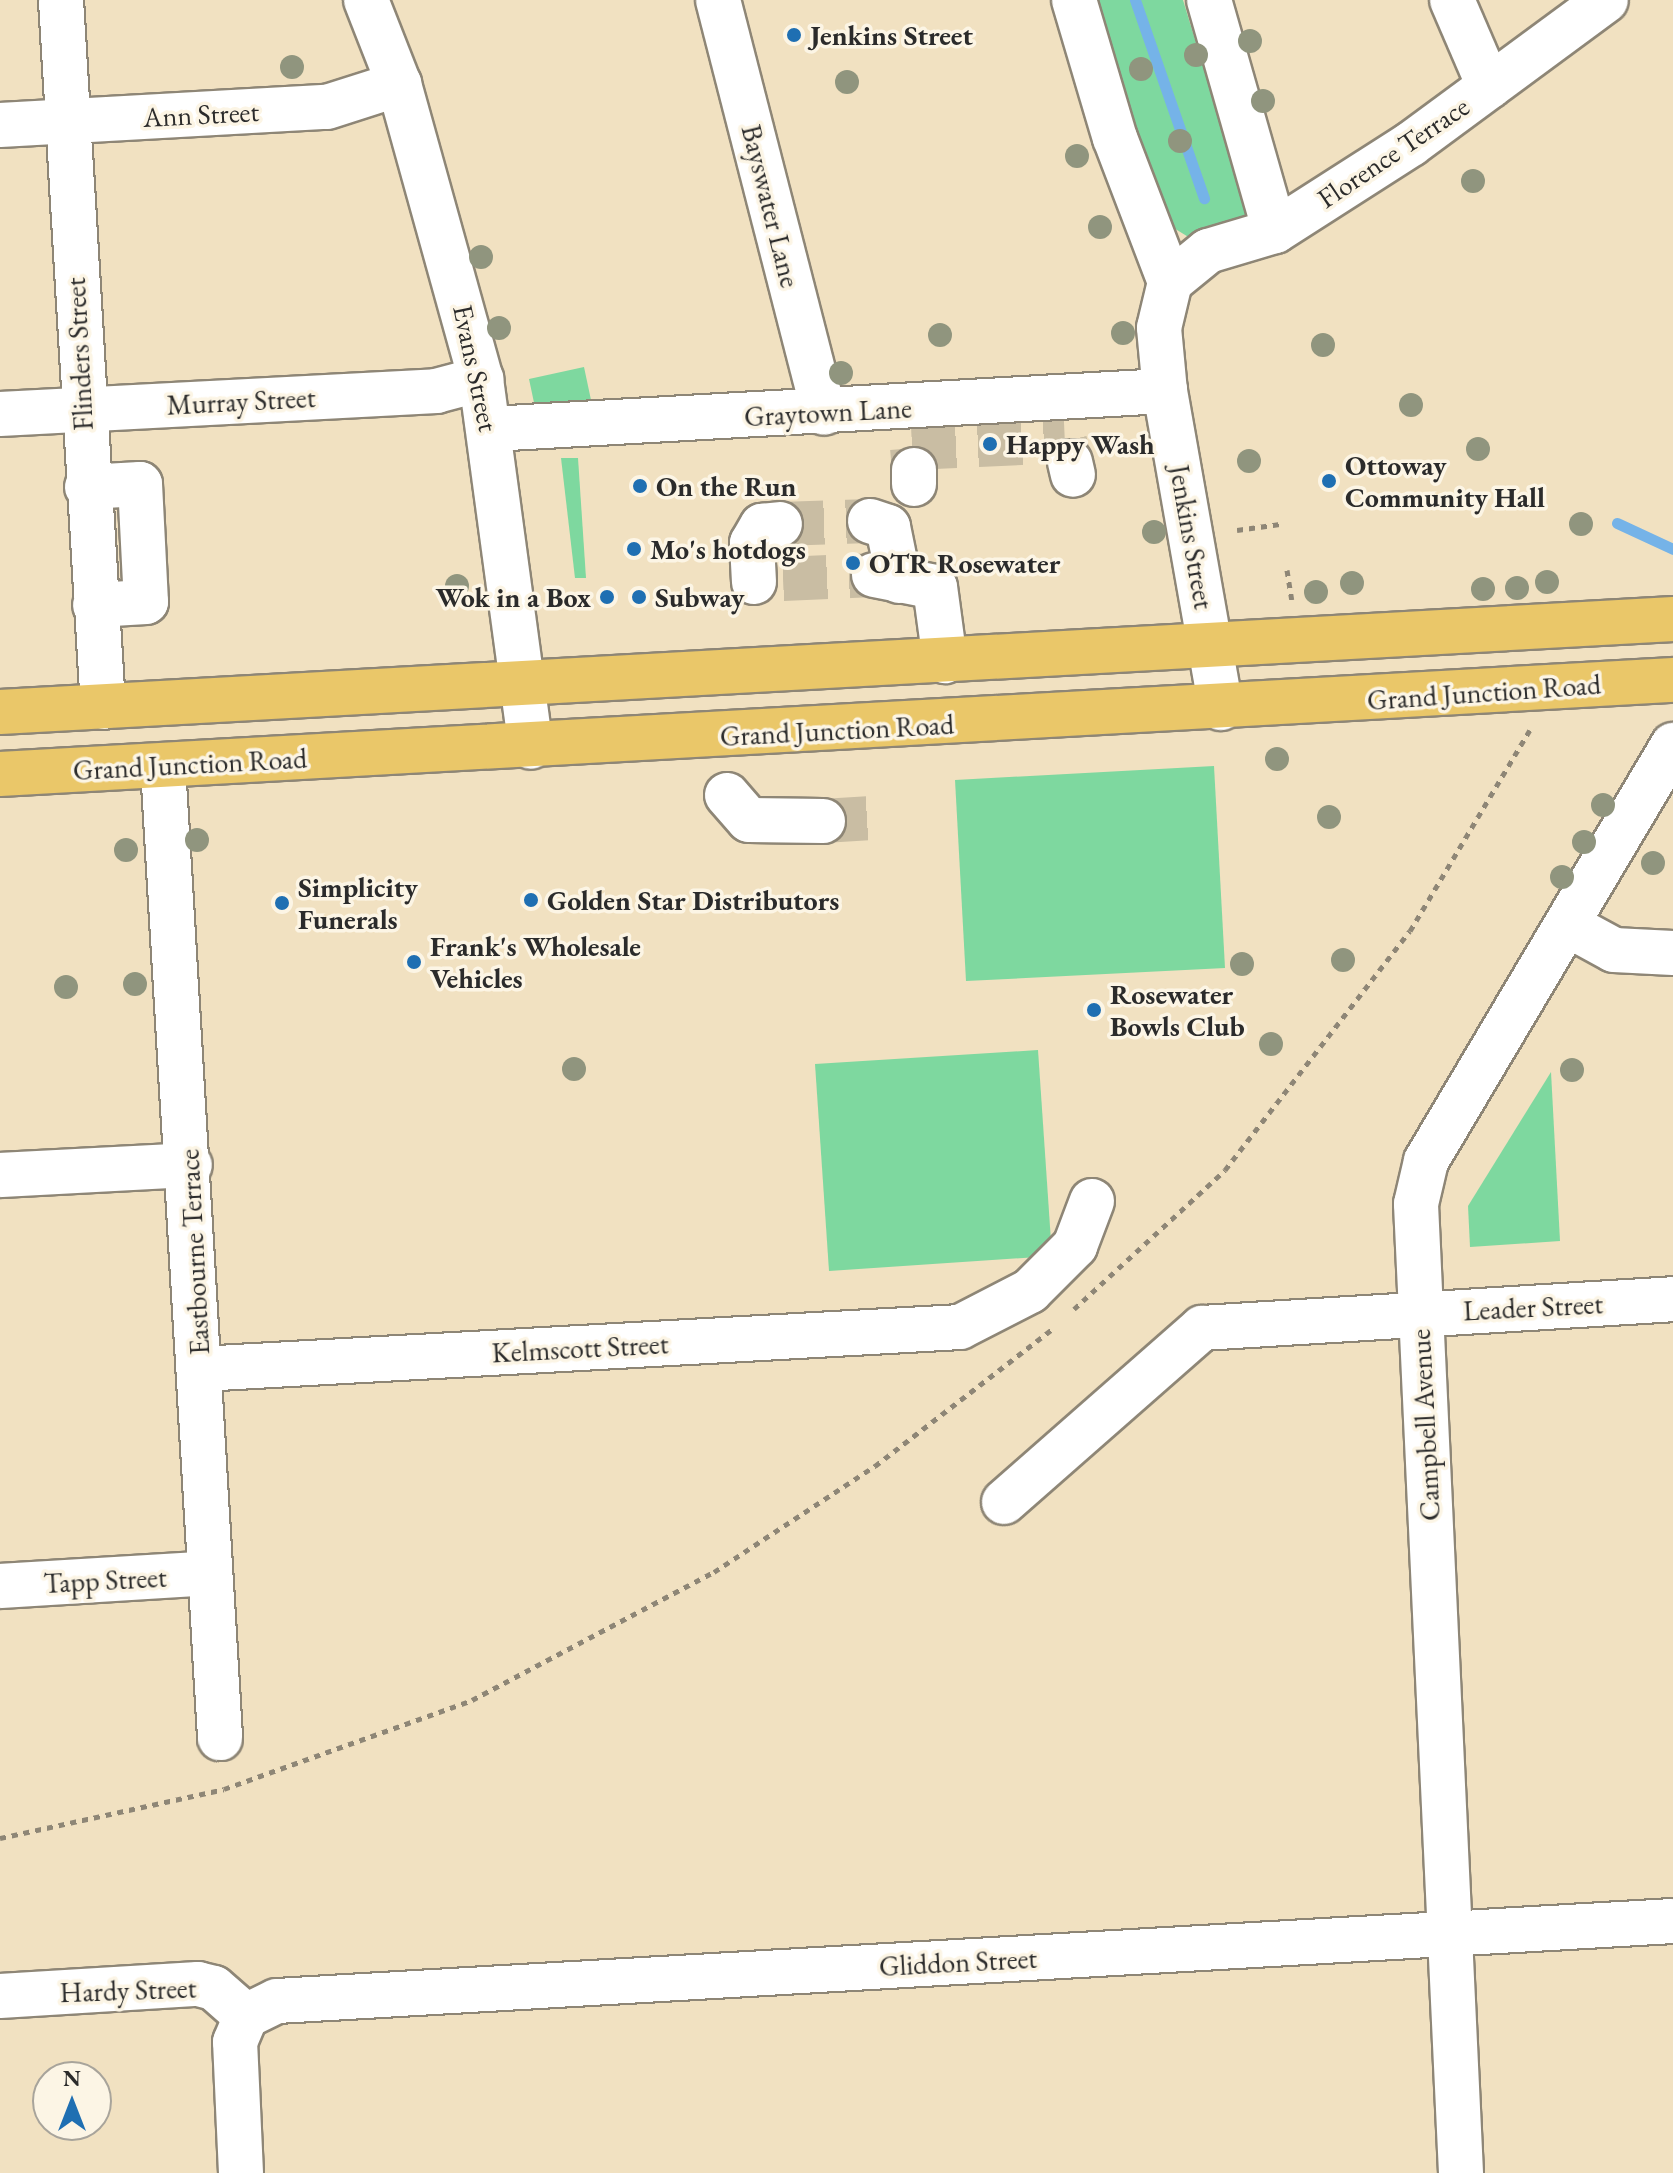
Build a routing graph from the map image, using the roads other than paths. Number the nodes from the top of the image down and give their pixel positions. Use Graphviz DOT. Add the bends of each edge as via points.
graph roads {
  1 [pos="61,0"];
  2 [pos="366,0"];
  3 [pos="718,0"];
  4 [pos="1074,0"];
  5 [pos="1209,0"];
  6 [pos="1452,0"];
  7 [pos="1606,0"];
  8 [pos="399,84"];
  9 [pos="1489,86"];
  10 [pos="67,121"];
  11 [pos="0,125"];
  12 [pos="1275,231"];
  13 [pos="1170,282"];
  14 [pos="481,379"];
  15 [pos="1165,391"];
  16 [pos="82,410"];
  17 [pos="824,413"];
  18 [pos="0,414"];
  19 [pos="491,429"];
  20 [pos="870,521"];
  21 [pos="780,524"];
  22 [pos="758,591"];
  23 [pos="1673,619"];
  24 [pos="1211,644"];
  25 [pos="945,661"];
  26 [pos="1673,680"];
  27 [pos="522,684"];
  28 [pos="103,707"];
  29 [pos="1221,708"];
  30 [pos="0,712"];
  31 [pos="1673,745"];
  32 [pos="531,747"];
  33 [pos="163,766"];
  34 [pos="0,774"];
  35 [pos="727,795"];
  36 [pos="823,821"];
  37 [pos="1568,925"];
  38 [pos="1673,953"];
  39 [pos="190,1165"];
  40 [pos="0,1175"];
  41 [pos="1092,1201"];
  42 [pos="1673,1299"];
  43 [pos="1419,1313"];
  44 [pos="200,1369"];
  45 [pos="1004,1502"];
  46 [pos="210,1573"];
  47 [pos="0,1586"];
  48 [pos="220,1738"];
  49 [pos="1673,1921"];
  50 [pos="1450,1933"];
  51 [pos="0,1996"];
  52 [pos="246,2016"];
  53 [pos="241,2173"];
  54 [pos="1461,2173"];
  1 -- 10 [label="street, Flinders Street"];
  2 -- 8 [label="street, Evans Street"];
  3 -- 17 [label="street, Bayswater Lane"];
  4 -- 13 [label="street" via="1115,138"];
  5 -- 12 [label="street"];
  6 -- 9 [label="street"];
  7 -- 9 [label="street, Florence Terrace"];
  8 -- 10 [label="street, Ann Street" via="327,107"];
  8 -- 14 [label="street, Evans Street"];
  9 -- 12 [label="street, Florence Terrace"];
  10 -- 11 [label="street, Ann Street"];
  10 -- 16 [label="street, Flinders Street"];
  12 -- 13 [label="street, Florence Terrace" via="1208,251"];
  13 -- 15 [label="street, Jenkins Street" via="1159,328"];
  14 -- 16 [label="street, Murray Street" via="436,391"];
  14 -- 19 [label="street, Evans Street"];
  15 -- 17 [label="street, Graytown Lane"];
  15 -- 24 [label="street, Jenkins Street"];
  16 -- 18 [label="street, Murray Street"];
  16 -- 28 [label="street, Flinders Street"];
  17 -- 19 [label="street, Graytown Lane"];
  19 -- 27 [label="street, Evans Street"];
  20 -- 25 [label="street" via="888,527 887,578 935,587"];
  21 -- 22 [label="street" via="762,526 752,543"];
  23 -- 24 [label="highway"];
  24 -- 25 [label="highway"];
  24 -- 29 [label="street, Jenkins Street"];
  25 -- 27 [label="highway"];
  26 -- 29 [label="highway, Grand Junction Road"];
  27 -- 28 [label="highway"];
  27 -- 32 [label="street, Evans Street"];
  28 -- 30 [label="highway"];
  29 -- 32 [label="highway, Grand Junction Road"];
  31 -- 37 [label="street, Campbell Avenue"];
  32 -- 33 [label="highway, Grand Junction Road"];
  33 -- 34 [label="highway, Grand Junction Road"];
  33 -- 39 [label="street, Eastbourne Terrace"];
  35 -- 36 [label="street" via="749,820"];
  37 -- 38 [label="street" via="1614,950"];
  37 -- 43 [label="street, Campbell Avenue" via="1426,1161 1416,1204"];
  39 -- 40 [label="street"];
  39 -- 44 [label="street, Eastbourne Terrace"];
  41 -- 44 [label="street, Kelmscott Street" via="1075,1246 1030,1291 960,1327"];
  42 -- 43 [label="street, Leader Street"];
  43 -- 45 [label="street, Leader Street" via="1202,1328"];
  43 -- 50 [label="street, Campbell Avenue"];
  44 -- 46 [label="street, Eastbourne Terrace"];
  46 -- 47 [label="street, Tapp Street"];
  46 -- 48 [label="street, Eastbourne Terrace"];
  49 -- 50 [label="street, Gliddon Street"];
  50 -- 52 [label="street, Gliddon Street" via="277,2001"];
  50 -- 54 [label="street, Campbell Avenue"];
  51 -- 52 [label="street, Hardy Street" via="198,1984 214,1988"];
  52 -- 53 [label="street" via="235,2042"];
}
